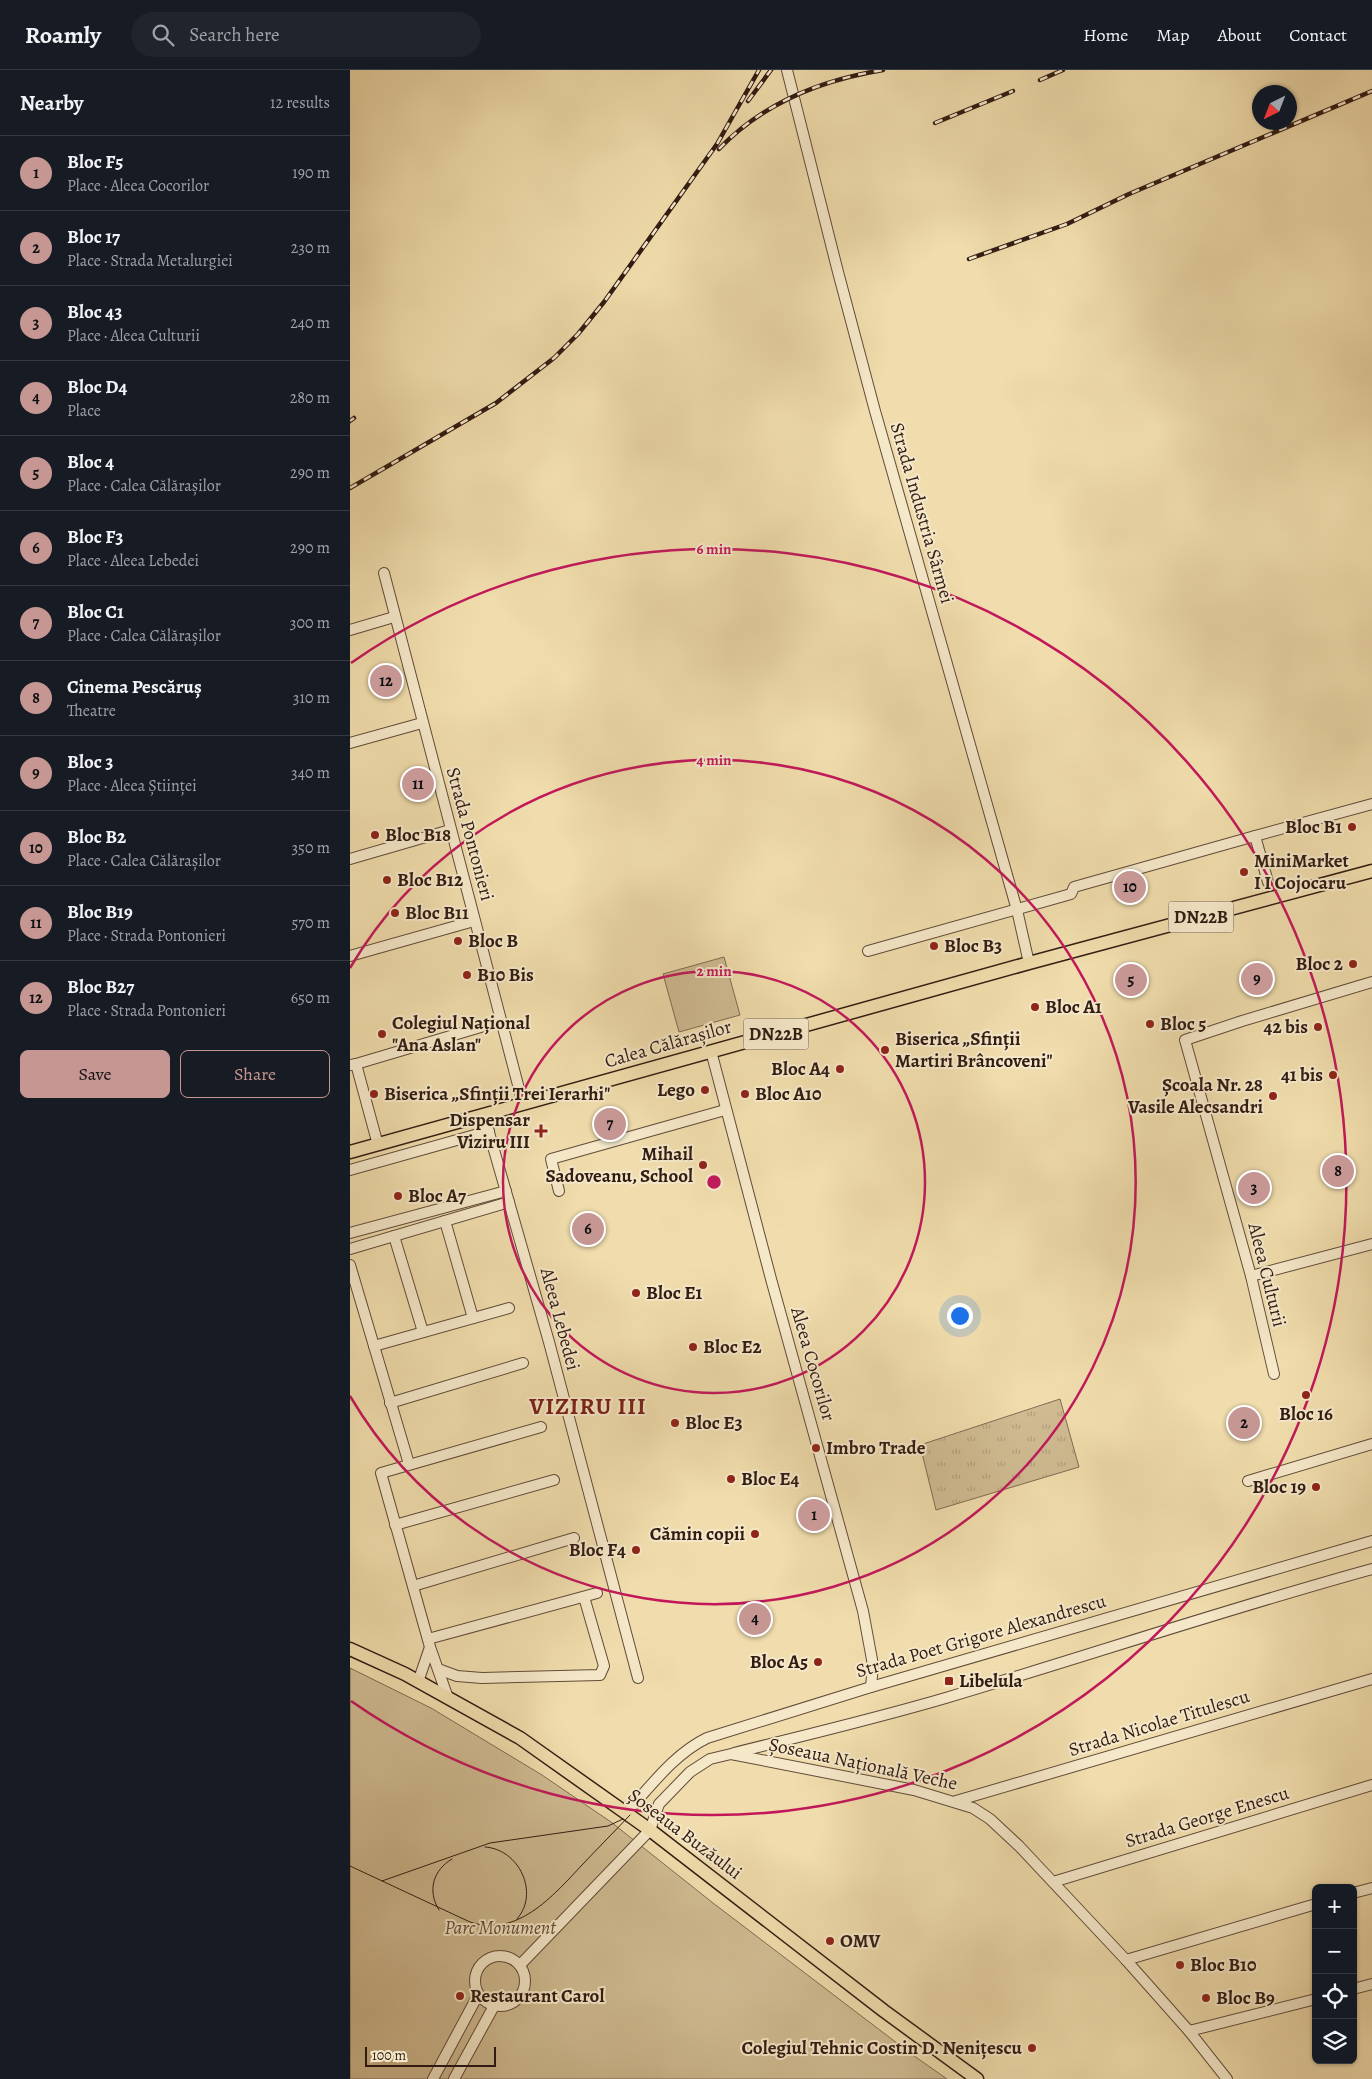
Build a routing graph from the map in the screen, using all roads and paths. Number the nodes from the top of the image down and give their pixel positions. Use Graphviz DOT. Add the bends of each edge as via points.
graph roads {
  1 [pos="787,70"];
  2 [pos="384,573"];
  3 [pos="394,617"];
  4 [pos="350,630"];
  5 [pos="422,723"];
  6 [pos="350,743"];
  7 [pos="1372,804"];
  8 [pos="450,830"];
  9 [pos="1255,836"];
  10 [pos="350,859"];
  11 [pos="1372,870"];
  12 [pos="1268,882"];
  13 [pos="1017,910"];
  14 [pos="474,921"];
  15 [pos="868,951"];
  16 [pos="350,956"];
  17 [pos="1030,963"];
  18 [pos="1372,982"];
  19 [pos="501,1021"];
  20 [pos="710,1052"];
  21 [pos="353,1064"];
  22 [pos="523,1104"];
  23 [pos="725,1110"];
  24 [pos="484,1115"];
  25 [pos="489,1131"];
  26 [pos="378,1145"];
  27 [pos="350,1152"];
  28 [pos="350,1170"];
  29 [pos="506,1191"];
  30 [pos="559,1191"];
  31 [pos="509,1202"];
  32 [pos="445,1221"];
  33 [pos="350,1234"];
  34 [pos="394,1236"];
  35 [pos="1372,1244"];
  36 [pos="350,1249"];
  37 [pos="350,1265"];
  38 [pos="1250,1276"];
  39 [pos="509,1308"];
  40 [pos="474,1318"];
  41 [pos="423,1332"];
  42 [pos="374,1346"];
  43 [pos="523,1363"];
  44 [pos="1274,1374"];
  45 [pos="390,1403"];
  46 [pos="541,1427"];
  47 [pos="1372,1444"];
  48 [pos="409,1464"];
  49 [pos="554,1480"];
  50 [pos="1248,1482"];
  51 [pos="395,1525"];
  52 [pos="574,1538"];
  53 [pos="1372,1541"];
  54 [pos="1372,1570"];
  55 [pos="413,1586"];
  56 [pos="597,1593"];
  57 [pos="584,1597"];
  58 [pos="429,1643"];
  59 [pos="350,1649"];
  60 [pos="438,1669"];
  61 [pos="638,1678"];
  62 [pos="1372,1679"];
  63 [pos="418,1682"];
  64 [pos="871,1687"];
  65 [pos="448,1698"];
  66 [pos="731,1754"];
  67 [pos="1372,1785"];
  68 [pos="956,1801"];
  69 [pos="626,1813"];
  70 [pos="650,1830"];
  71 [pos="1053,1882"];
  72 [pos="1372,1888"];
  73 [pos="1357,1893"];
  74 [pos="1312,1905"];
  75 [pos="1126,1960"];
  76 [pos="520,1964"];
  77 [pos="1372,1984"];
  78 [pos="1357,1988"];
  79 [pos="478,1995"];
  80 [pos="1312,2000"];
  81 [pos="494,2006"];
  82 [pos="1189,2031"];
  83 [pos="433,2079"];
  84 [pos="454,2079"];
  85 [pos="977,2079"];
  86 [pos="1227,2079"];
  1 -- 13 [label="street, Strada Industria Sârmei" via="870,393"];
  2 -- 3 [label="street, Strada Pontonieri"];
  3 -- 4 [label="street"];
  3 -- 5 [label="street, Strada Pontonieri"];
  5 -- 6 [label="street"];
  5 -- 8 [label="street, Strada Pontonieri"];
  7 -- 9 [label="street"];
  8 -- 10 [label="street"];
  8 -- 14 [label="street, Strada Pontonieri"];
  9 -- 12 [label="street"];
  9 -- 13 [label="street" via="1074,888 1072,894"];
  11 -- 17 [label="main road, Calea Călărașilor / DN22B"];
  13 -- 15 [label="street"];
  13 -- 17 [label="street, Strada Industria Sârmei"];
  14 -- 16 [label="street"];
  14 -- 19 [label="street, Strada Pontonieri"];
  17 -- 20 [label="main road, Calea Călărașilor / DN22B"];
  18 -- 38 [label="street, Aleea Culturii" via="1185,1040"];
  19 -- 21 [label="street"];
  19 -- 22 [label="street, Strada Pontonieri"];
  20 -- 22 [label="main road, Calea Călărașilor / DN22B"];
  20 -- 23 [label="street, Aleea Cocorilor"];
  21 -- 26 [label="street"];
  22 -- 24 [label="main road, Calea Călărașilor / DN22B"];
  23 -- 30 [label="street" via="551,1159"];
  23 -- 64 [label="street, Aleea Cocorilor" via="863,1611 873,1665"];
  24 -- 25 [label="street, Aleea Lebedei"];
  24 -- 26 [label="main road, Calea Călărașilor / DN22B"];
  25 -- 28 [label="street"];
  25 -- 29 [label="street, Aleea Lebedei"];
  26 -- 27 [label="main road, Calea Călărașilor / DN22B"];
  29 -- 31 [label="street, Aleea Lebedei"];
  29 -- 33 [label="street"];
  31 -- 32 [label="street"];
  31 -- 61 [label="street, Aleea Lebedei"];
  32 -- 34 [label="street"];
  32 -- 40 [label="street"];
  34 -- 36 [label="street"];
  34 -- 41 [label="street"];
  35 -- 38 [label="street"];
  37 -- 42 [label="street"];
  38 -- 44 [label="street, Aleea Culturii"];
  39 -- 40 [label="street"];
  40 -- 41 [label="street"];
  41 -- 42 [label="street"];
  42 -- 45 [label="street"];
  43 -- 45 [label="street"];
  45 -- 48 [label="street"];
  46 -- 48 [label="street"];
  47 -- 50 [label="street"];
  48 -- 51 [label="street" via="381,1472"];
  49 -- 51 [label="street"];
  51 -- 55 [label="street"];
  52 -- 55 [label="street"];
  53 -- 64 [label="street, Strada Poet Grigore Alexandrescu"];
  54 -- 66 [label="street" via="949,1697"];
  55 -- 58 [label="street"];
  56 -- 57 [label="street"];
  57 -- 58 [label="street"];
  57 -- 60 [label="street" via="604,1666 600,1675 482,1678 458,1676"];
  58 -- 60 [label="street"];
  58 -- 63 [label="street"];
  59 -- 63 [label="main road, Șoseaua Buzăului"];
  60 -- 65 [label="street"];
  62 -- 68 [label="street, Strada Nicolae Titulescu"];
  63 -- 65 [label="main road, Șoseaua Buzăului"];
  64 -- 69 [label="street, Strada Poet Grigore Alexandrescu" via="694,1744"];
  65 -- 69 [label="main road, Șoseaua Buzăului" via="520,1738"];
  66 -- 68 [label="street, Șoseaua Națională Veche" via="874,1781"];
  66 -- 70 [label="street, Șoseaua Națională Veche" via="710,1759 690,1772 659,1804"];
  67 -- 71 [label="street, Strada George Enescu"];
  68 -- 71 [label="street, Șoseaua Națională Veche" via="990,1818"];
  69 -- 70 [label="main road, Șoseaua Buzăului"];
  70 -- 76 [label="street"];
  70 -- 85 [label="main road, Șoseaua Buzăului"];
  71 -- 75 [label="street, Șoseaua Națională Veche"];
  72 -- 73 [label="street"];
  74 -- 75 [label="street"];
  75 -- 82 [label="street, Șoseaua Națională Veche"];
  76 -- 79 [label="street" via="499,1956 483,1963 476,1973"];
  76 -- 81 [label="street" via="525,1982 523,1992 512,2004"];
  77 -- 78 [label="street"];
  79 -- 81 [label="street"];
  79 -- 83 [label="street"];
  80 -- 82 [label="street"];
  81 -- 84 [label="street"];
  82 -- 86 [label="street, Șoseaua Națională Veche"];
}
